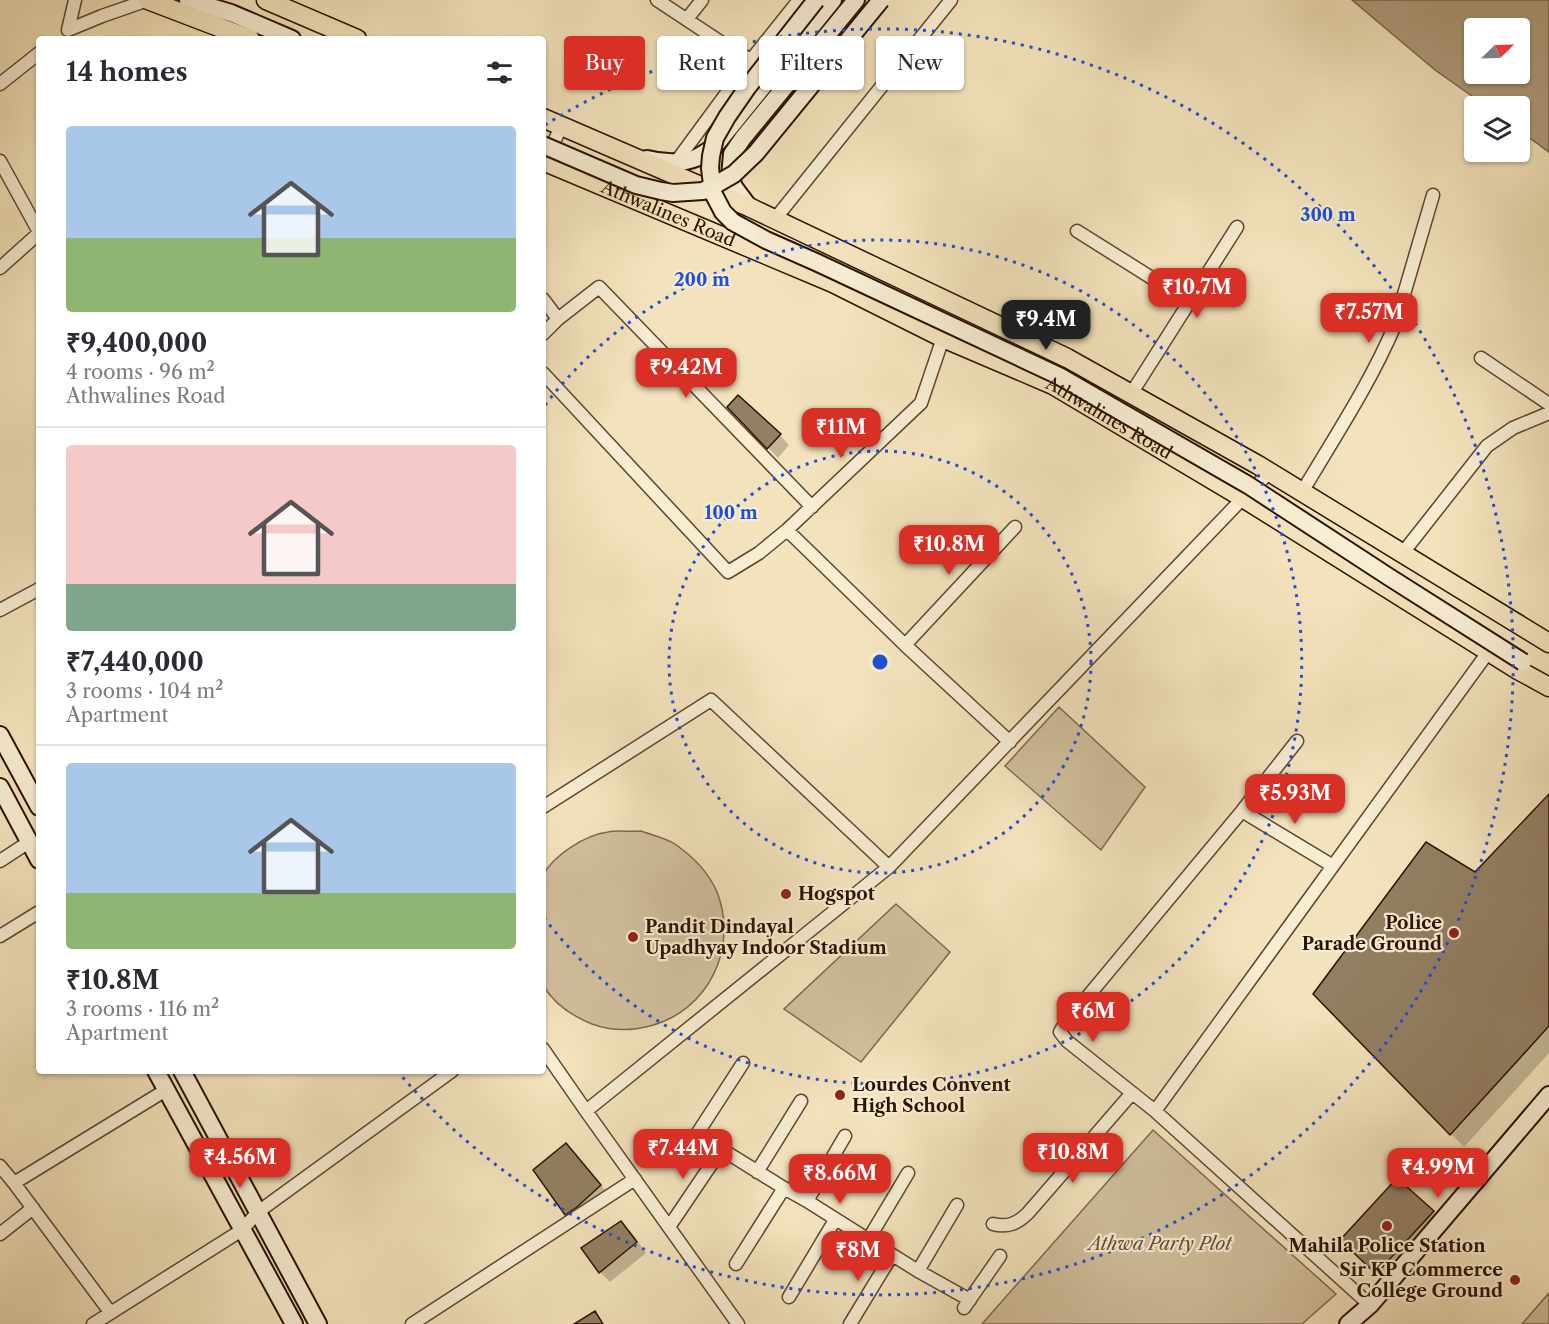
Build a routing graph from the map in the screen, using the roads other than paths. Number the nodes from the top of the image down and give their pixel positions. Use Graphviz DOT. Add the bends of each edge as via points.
graph roads {
  1 [pos="75,0"];
  2 [pos="148,0"];
  3 [pos="188,0"];
  4 [pos="266,0"];
  5 [pos="657,0"];
  6 [pos="702,0"];
  7 [pos="799,0"];
  8 [pos="816,0"];
  9 [pos="833,0"];
  10 [pos="856,0"];
  11 [pos="881,0"];
  12 [pos="951,0"];
  13 [pos="687,19"];
  14 [pos="68,30"];
  15 [pos="60,36"];
  16 [pos="242,36"];
  17 [pos="285,36"];
  18 [pos="350,36"];
  19 [pos="36,55"];
  20 [pos="751,60"];
  21 [pos="0,84"];
  22 [pos="546,119"];
  23 [pos="561,126"];
  24 [pos="546,154"];
  25 [pos="546,159"];
  26 [pos="546,159"];
  27 [pos="0,161"];
  28 [pos="672,168"];
  29 [pos="1433,195"];
  30 [pos="749,207"];
  31 [pos="775,219"];
  32 [pos="36,227"];
  33 [pos="1237,227"];
  34 [pos="1077,231"];
  35 [pos="36,236"];
  36 [pos="0,268"];
  37 [pos="893,275"];
  38 [pos="1190,302"];
  39 [pos="546,303"];
  40 [pos="878,306"];
  41 [pos="558,319"];
  42 [pos="546,331"];
  43 [pos="943,338"];
  44 [pos="1481,358"];
  45 [pos="546,376"];
  46 [pos="1131,394"];
  47 [pos="1549,404"];
  48 [pos="1549,413"];
  49 [pos="1269,472"];
  50 [pos="1302,492"];
  51 [pos="1243,498"];
  52 [pos="812,507"];
  53 [pos="1015,526"];
  54 [pos="787,530"];
  55 [pos="1402,554"];
  56 [pos="36,591"];
  57 [pos="0,610"];
  58 [pos="1549,643"];
  59 [pos="905,645"];
  60 [pos="1489,651"];
  61 [pos="1549,679"];
  62 [pos="1549,687"];
  63 [pos="0,735"];
  64 [pos="1297,741"];
  65 [pos="1010,742"];
  66 [pos="0,787"];
  67 [pos="36,801"];
  68 [pos="546,805"];
  69 [pos="1242,811"];
  70 [pos="29,842"];
  71 [pos="36,855"];
  72 [pos="0,861"];
  73 [pos="1333,866"];
  74 [pos="889,867"];
  75 [pos="36,914"];
  76 [pos="0,936"];
  77 [pos="546,1052"];
  78 [pos="743,1063"];
  79 [pos="158,1074"];
  80 [pos="184,1074"];
  81 [pos="448,1074"];
  82 [pos="166,1090"];
  83 [pos="1132,1093"];
  84 [pos="1549,1095"];
  85 [pos="801,1101"];
  86 [pos="586,1111"];
  87 [pos="1155,1111"];
  88 [pos="845,1136"];
  89 [pos="721,1150"];
  90 [pos="0,1166"];
  91 [pos="757,1172"];
  92 [pos="908,1173"];
  93 [pos="635,1179"];
  94 [pos="14,1183"];
  95 [pos="784,1188"];
  96 [pos="807,1201"];
  97 [pos="957,1205"];
  98 [pos="33,1208"];
  99 [pos="258,1212"];
  100 [pos="835,1220"];
  101 [pos="993,1224"];
  102 [pos="669,1227"];
  103 [pos="242,1230"];
  104 [pos="0,1234"];
  105 [pos="868,1240"];
  106 [pos="892,1255"];
  107 [pos="1000,1256"];
  108 [pos="736,1264"];
  109 [pos="918,1271"];
  110 [pos="789,1297"];
  111 [pos="1370,1305"];
  112 [pos="111,1312"];
  113 [pos="93,1324"];
  114 [pos="294,1324"];
  115 [pos="318,1324"];
  116 [pos="412,1324"];
  117 [pos="738,1324"];
  118 [pos="850,1324"];
  119 [pos="1348,1324"];
  1 -- 14 [label="street"];
  2 -- 14 [label="street"];
  2 -- 16 [label="main road"];
  3 -- 17 [label="main road"];
  4 -- 18 [label="main road"];
  5 -- 13 [label="street"];
  6 -- 13 [label="street"];
  7 -- 20 [label="street"];
  8 -- 61 [label="main road, bridge" via="747,88 715,138 710,168 713,193 733,222 1059,376 1248,485"];
  9 -- 28 [label="main road" via="714,147"];
  10 -- 30 [label="main road" via="732,154 730,176"];
  11 -- 25 [label="main road, bridge" via="756,153 734,174 703,191 674,193 648,188"];
  12 -- 31 [label="street"];
  13 -- 20 [label="street"];
  14 -- 15 [label="street"];
  19 -- 21 [label="street"];
  20 -- 28 [label="street"];
  22 -- 23 [label="main road, Athwalines Road"];
  23 -- 24 [label="street"];
  23 -- 28 [label="main road, Athwalines Road" via="623,153"];
  26 -- 40 [label="main road, Athwalines Road"];
  27 -- 32 [label="street"];
  28 -- 30 [label="main road, Athwalines Road"];
  29 -- 50 [label="street" via="1395,325"];
  30 -- 31 [label="main road, Athwalines Road"];
  31 -- 37 [label="main road, Athwalines Road"];
  33 -- 38 [label="street"];
  34 -- 38 [label="street"];
  35 -- 36 [label="street"];
  37 -- 40 [label="main road"];
  37 -- 46 [label="main road, Athwalines Road" via="1067,358"];
  38 -- 46 [label="street"];
  39 -- 41 [label="street"];
  40 -- 43 [label="main road, Athwalines Road"];
  41 -- 42 [label="street"];
  41 -- 52 [label="street" via="599,286"];
  43 -- 51 [label="main road, Athwalines Road" via="1053,385"];
  43 -- 52 [label="street" via="921,403"];
  44 -- 47 [label="street"];
  45 -- 54 [label="street" via="728,572"];
  46 -- 49 [label="main road, Athwalines Road"];
  48 -- 55 [label="street" via="1514,428 1487,446"];
  49 -- 50 [label="main road, Athwalines Road"];
  49 -- 51 [label="street"];
  50 -- 55 [label="main road, Athwalines Road"];
  51 -- 60 [label="main road, Athwalines Road"];
  51 -- 65 [label="street"];
  52 -- 54 [label="street"];
  53 -- 59 [label="street"];
  54 -- 59 [label="street"];
  55 -- 58 [label="main road, Athwalines Road"];
  56 -- 57 [label="street"];
  59 -- 65 [label="street"];
  60 -- 62 [label="main road, Athwalines Road"];
  60 -- 73 [label="street"];
  63 -- 67 [label="main road"];
  64 -- 69 [label="street"];
  65 -- 74 [label="street"];
  66 -- 70 [label="main road"];
  68 -- 74 [label="street" via="711,700"];
  69 -- 73 [label="street"];
  69 -- 83 [label="street" via="1062,1028 1061,1035 1067,1041"];
  70 -- 71 [label="main road"];
  70 -- 72 [label="street"];
  73 -- 87 [label="street"];
  74 -- 86 [label="street"];
  75 -- 76 [label="street"];
  77 -- 86 [label="street"];
  78 -- 89 [label="street" via="697,1134"];
  79 -- 82 [label="main road"];
  80 -- 99 [label="main road"];
  81 -- 99 [label="street"];
  82 -- 94 [label="street"];
  82 -- 103 [label="main road"];
  83 -- 87 [label="street"];
  83 -- 101 [label="street" via="1028,1213 1010,1225"];
  84 -- 111 [label="main road"];
  85 -- 91 [label="street"];
  86 -- 93 [label="street"];
  87 -- 111 [label="street"];
  88 -- 96 [label="street"];
  89 -- 91 [label="street"];
  89 -- 102 [label="street"];
  90 -- 94 [label="street"];
  91 -- 95 [label="street"];
  92 -- 105 [label="street"];
  93 -- 102 [label="street"];
  93 -- 116 [label="street"];
  94 -- 98 [label="street"];
  95 -- 96 [label="street"];
  95 -- 108 [label="street"];
  96 -- 100 [label="street"];
  97 -- 109 [label="street"];
  98 -- 104 [label="street"];
  98 -- 112 [label="street"];
  99 -- 103 [label="street"];
  99 -- 115 [label="main road"];
  100 -- 105 [label="street"];
  100 -- 110 [label="street"];
  102 -- 117 [label="street"];
  103 -- 112 [label="street"];
  103 -- 114 [label="main road"];
  105 -- 106 [label="street"];
  106 -- 109 [label="street"];
  106 -- 118 [label="street"];
  107 -- 109 [label="street" via="967,1304"];
  111 -- 119 [label="main road"];
  112 -- 113 [label="street"];
}
